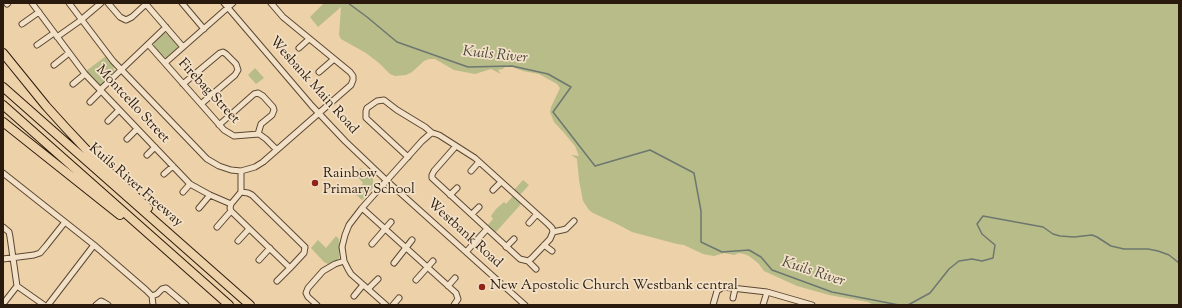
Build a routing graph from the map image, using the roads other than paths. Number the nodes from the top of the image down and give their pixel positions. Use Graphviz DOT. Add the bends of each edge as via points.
graph roads {
  1 [pos="32,3"];
  2 [pos="69,3"];
  3 [pos="101,3"];
  4 [pos="108,3"];
  5 [pos="182,3"];
  6 [pos="224,3"];
  7 [pos="233,3"];
  8 [pos="271,3"];
  9 [pos="146,4"];
  10 [pos="228,8"];
  11 [pos="39,12"];
  12 [pos="81,20"];
  13 [pos="22,24"];
  14 [pos="166,27"];
  15 [pos="204,29"];
  16 [pos="56,35"];
  17 [pos="309,39"];
  18 [pos="148,44"];
  19 [pos="37,45"];
  20 [pos="183,47"];
  21 [pos="299,48"];
  22 [pos="3,53"];
  23 [pos="69,53"];
  24 [pos="334,59"];
  25 [pos="165,63"];
  26 [pos="54,66"];
  27 [pos="121,69"];
  28 [pos="319,72"];
  29 [pos="85,74"];
  30 [pos="73,84"];
  31 [pos="183,84"];
  32 [pos="3,87"];
  33 [pos="100,91"];
  34 [pos="90,102"];
  35 [pos="201,104"];
  36 [pos="3,105"];
  37 [pos="119,110"];
  38 [pos="319,113"];
  39 [pos="108,121"];
  40 [pos="3,122"];
  41 [pos="219,125"];
  42 [pos="138,129"];
  43 [pos="432,133"];
  44 [pos="258,134"];
  45 [pos="127,139"];
  46 [pos="456,146"];
  47 [pos="155,147"];
  48 [pos="277,150"];
  49 [pos="147,155"];
  50 [pos="408,157"];
  51 [pos="479,162"];
  52 [pos="173,166"];
  53 [pos="241,171"];
  54 [pos="471,171"];
  55 [pos="164,174"];
  56 [pos="4,175"];
  57 [pos="387,181"];
  58 [pos="501,182"];
  59 [pos="190,184"];
  60 [pos="457,188"];
  61 [pos="493,190"];
  62 [pos="183,192"];
  63 [pos="241,192"];
  64 [pos="450,195"];
  65 [pos="210,196"];
  66 [pos="231,204"];
  67 [pos="479,207"];
  68 [pos="199,208"];
  69 [pos="362,208"];
  70 [pos="231,211"];
  71 [pos="472,214"];
  72 [pos="537,214"];
  73 [pos="574,221"];
  74 [pos="65,222"];
  75 [pos="391,222"];
  76 [pos="529,223"];
  77 [pos="3,227"];
  78 [pos="217,227"];
  79 [pos="249,229"];
  80 [pos="385,229"];
  81 [pos="487,229"];
  82 [pos="553,232"];
  83 [pos="514,239"];
  84 [pos="412,240"];
  85 [pos="238,241"];
  86 [pos="372,244"];
  87 [pos="94,245"];
  88 [pos="544,245"];
  89 [pos="506,247"];
  90 [pos="270,248"];
  91 [pos="406,248"];
  92 [pos="189,251"];
  93 [pos="552,251"];
  94 [pos="466,252"];
  95 [pos="13,258"];
  96 [pos="3,259"];
  97 [pos="258,260"];
  98 [pos="344,261"];
  99 [pos="433,261"];
  100 [pos="528,261"];
  101 [pos="394,263"];
  102 [pos="427,267"];
  103 [pos="290,268"];
  104 [pos="536,269"];
  105 [pos="190,270"];
  106 [pos="455,278"];
  107 [pos="378,279"];
  108 [pos="416,280"];
  109 [pos="277,282"];
  110 [pos="364,285"];
  111 [pos="17,286"];
  112 [pos="448,286"];
  113 [pos="368,289"];
  114 [pos="735,289"];
  115 [pos="767,292"];
  116 [pos="152,296"];
  117 [pos="354,296"];
  118 [pos="399,298"];
  119 [pos="733,298"];
  120 [pos="795,303"];
  121 [pos="3,304"];
  122 [pos="44,305"];
  123 [pos="48,305"];
  124 [pos="96,305"];
  125 [pos="108,305"];
  126 [pos="153,305"];
  127 [pos="186,305"];
  128 [pos="229,305"];
  129 [pos="250,305"];
  130 [pos="317,305"];
  131 [pos="385,305"];
  132 [pos="393,305"];
  133 [pos="454,305"];
  134 [pos="525,305"];
  135 [pos="713,305"];
  136 [pos="763,305"];
  137 [pos="812,305"];
  1 -- 11 [label="street, Montcello Street"];
  2 -- 12 [label="street"];
  3 -- 12 [label="street"];
  4 -- 9 [label="street" via="126,20"];
  5 -- 15 [label="street"];
  6 -- 10 [label="street, Wesbank Main Road"];
  7 -- 10 [label="street"];
  8 -- 17 [label="street"];
  9 -- 14 [label="street"];
  10 -- 15 [label="street"];
  10 -- 38 [label="street, Wesbank Main Road"];
  11 -- 13 [label="street"];
  11 -- 16 [label="street, Montcello Street"];
  12 -- 16 [label="street"];
  12 -- 27 [label="street"];
  14 -- 18 [label="street"];
  14 -- 20 [label="street"];
  15 -- 20 [label="street"];
  16 -- 19 [label="street"];
  16 -- 23 [label="street, Montcello Street"];
  17 -- 21 [label="street"];
  17 -- 24 [label="street"];
  18 -- 25 [label="street, Firebag Street"];
  18 -- 27 [label="street"];
  20 -- 25 [label="street"];
  22 -- 92 [label="highway" via="42,101 95,159 180,237"];
  23 -- 26 [label="street"];
  23 -- 29 [label="street, Montcello Street"];
  24 -- 28 [label="street"];
  24 -- 38 [label="street" via="351,73 353,80"];
  25 -- 31 [label="street, Firebag Street"];
  27 -- 33 [label="street"];
  27 -- 53 [label="street" via="207,159 218,166"];
  29 -- 30 [label="street"];
  29 -- 33 [label="street, Montcello Street"];
  31 -- 35 [label="street, Firebag Street"];
  31 -- 35 [label="street" via="220,53 226,54 236,64 238,70 235,75"];
  32 -- 92 [label="highway, Kuils River Freeway"];
  33 -- 34 [label="street"];
  33 -- 37 [label="street, Montcello Street"];
  35 -- 41 [label="street, Firebag Street"];
  36 -- 105 [label="highway, Kuils River Freeway"];
  37 -- 39 [label="street"];
  37 -- 42 [label="street, Montcello Street"];
  38 -- 48 [label="street"];
  38 -- 57 [label="street, Wesbank Main Road"];
  40 -- 105 [label="highway" via="169,256"];
  41 -- 44 [label="street, Firebag Street" via="234,136"];
  41 -- 44 [label="street" via="258,93 274,110 261,124"];
  42 -- 45 [label="street"];
  42 -- 47 [label="street, Montcello Street"];
  43 -- 46 [label="street"];
  43 -- 50 [label="street"];
  43 -- 50 [label="street" via="384,100 377,100 368,108 366,118"];
  44 -- 48 [label="street"];
  46 -- 51 [label="street"];
  46 -- 64 [label="street" via="432,174 433,179"];
  47 -- 49 [label="street"];
  47 -- 52 [label="street, Montcello Street"];
  48 -- 53 [label="street" via="256,167"];
  50 -- 57 [label="street"];
  51 -- 54 [label="street"];
  51 -- 58 [label="street"];
  52 -- 55 [label="street"];
  52 -- 59 [label="street, Montcello Street"];
  53 -- 63 [label="street"];
  56 -- 74 [label="street"];
  57 -- 69 [label="street"];
  57 -- 94 [label="street, Westbank Road"];
  58 -- 61 [label="street"];
  58 -- 72 [label="street"];
  59 -- 62 [label="street"];
  59 -- 65 [label="street, Montcello Street"];
  60 -- 64 [label="street"];
  63 -- 66 [label="street"];
  63 -- 103 [label="street" via="252,195 304,245 304,253"];
  64 -- 71 [label="street"];
  65 -- 66 [label="street, Montcello Street"];
  65 -- 68 [label="street"];
  66 -- 70 [label="street"];
  67 -- 71 [label="street"];
  69 -- 80 [label="street"];
  69 -- 98 [label="street" via="348,225 344,235"];
  70 -- 78 [label="street"];
  70 -- 79 [label="street"];
  71 -- 81 [label="street"];
  72 -- 76 [label="street"];
  72 -- 82 [label="street" via="551,226"];
  73 -- 82 [label="street" via="566,229"];
  74 -- 87 [label="street"];
  74 -- 95 [label="street" via="40,253"];
  75 -- 80 [label="street"];
  77 -- 95 [label="street" via="10,234"];
  79 -- 85 [label="street"];
  79 -- 90 [label="street"];
  80 -- 86 [label="street"];
  80 -- 91 [label="street"];
  81 -- 89 [label="street"];
  81 -- 94 [label="street"];
  82 -- 88 [label="street"];
  83 -- 89 [label="street"];
  84 -- 91 [label="street"];
  87 -- 116 [label="street"];
  87 -- 123 [label="street"];
  88 -- 93 [label="street"];
  88 -- 100 [label="street"];
  89 -- 100 [label="street" via="522,260"];
  90 -- 97 [label="street"];
  90 -- 103 [label="street"];
  91 -- 101 [label="street"];
  91 -- 102 [label="street"];
  92 -- 129 [label="highway, Kuils River Freeway"];
  94 -- 134 [label="street, Westbank Road"];
  95 -- 96 [label="street"];
  95 -- 111 [label="street"];
  98 -- 110 [label="street" via="351,274"];
  98 -- 130 [label="street" via="323,271 308,288 308,297"];
  99 -- 102 [label="street"];
  100 -- 104 [label="street"];
  102 -- 108 [label="street"];
  102 -- 112 [label="street"];
  103 -- 109 [label="street"];
  105 -- 128 [label="highway, Kuils River Freeway"];
  106 -- 112 [label="street"];
  107 -- 113 [label="street"];
  110 -- 113 [label="street"];
  110 -- 117 [label="street"];
  111 -- 121 [label="street"];
  111 -- 122 [label="street"];
  112 -- 133 [label="street" via="458,295"];
  113 -- 131 [label="street"];
  114 -- 115 [label="street"];
  114 -- 119 [label="street"];
  114 -- 135 [label="street" via="719,289"];
  115 -- 120 [label="street"];
  115 -- 136 [label="street"];
  116 -- 126 [label="street"];
  116 -- 127 [label="street" via="166,288"];
  118 -- 132 [label="street"];
  120 -- 137 [label="street"];
  124 -- 125 [label="street" via="101,301"];
}
